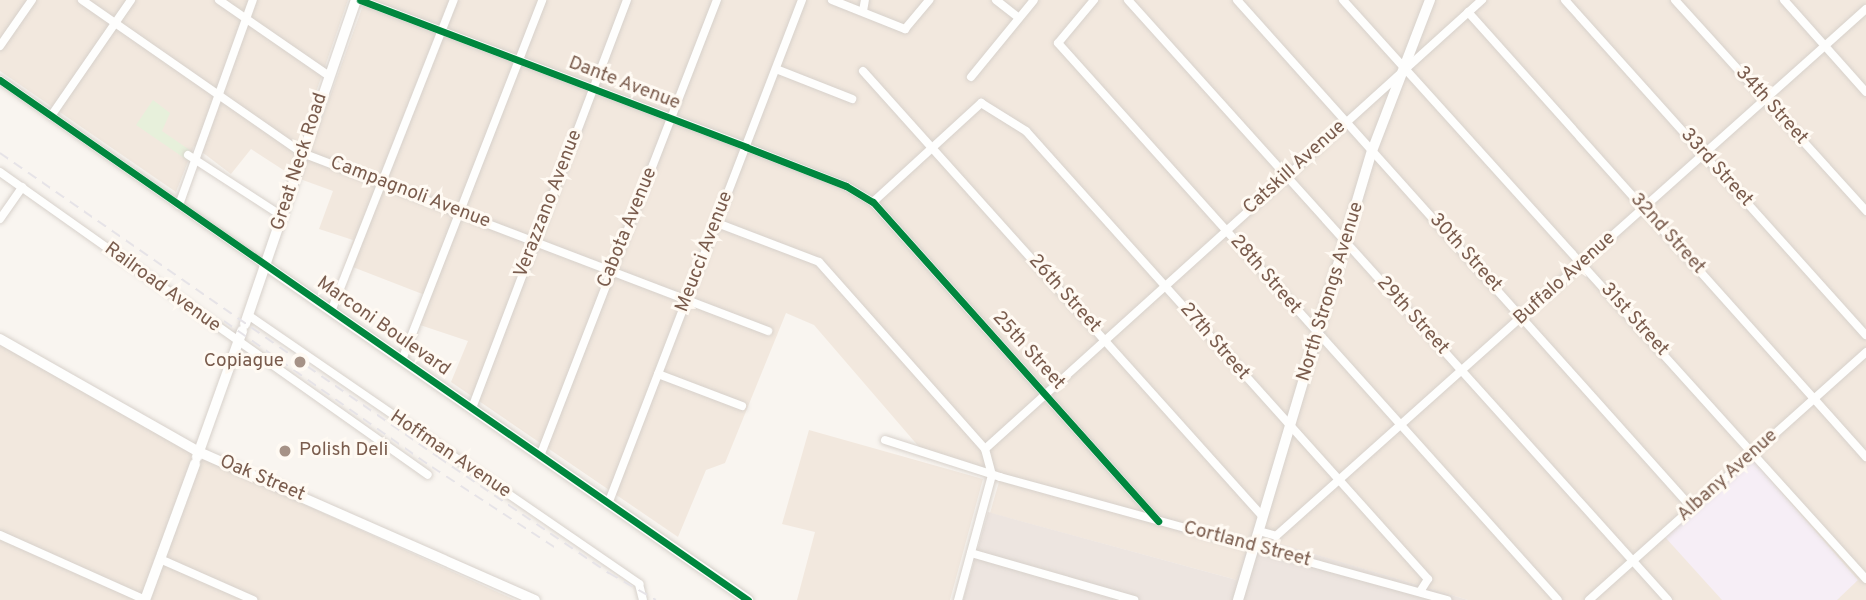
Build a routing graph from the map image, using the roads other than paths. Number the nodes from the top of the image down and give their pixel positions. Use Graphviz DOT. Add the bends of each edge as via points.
graph roads {
  1 [pos="32,0"];
  2 [pos="82,0"];
  3 [pos="131,0"];
  4 [pos="219,0"];
  5 [pos="253,0"];
  6 [pos="358,0"];
  7 [pos="454,0"];
  8 [pos="542,0"];
  9 [pos="627,0"];
  10 [pos="717,0"];
  11 [pos="802,0"];
  12 [pos="832,0"];
  13 [pos="865,0"];
  14 [pos="929,0"];
  15 [pos="996,0"];
  16 [pos="1034,0"];
  17 [pos="1094,0"];
  18 [pos="1128,0"];
  19 [pos="1237,0"];
  20 [pos="1343,0"];
  21 [pos="1430,0"];
  22 [pos="1482,0"];
  23 [pos="1565,0"];
  24 [pos="1675,0"];
  25 [pos="1784,0"];
  26 [pos="1866,9"];
  27 [pos="863,11"];
  28 [pos="1468,12"];
  29 [pos="245,18"];
  30 [pos="1018,18"];
  31 [pos="115,23"];
  32 [pos="442,31"];
  33 [pos="0,46"];
  34 [pos="1825,46"];
  35 [pos="520,60"];
  36 [pos="776,69"];
  37 [pos="1404,69"];
  38 [pos="863,71"];
  39 [pos="329,76"];
  40 [pos="971,78"];
  41 [pos="0,80"];
  42 [pos="593,90"];
  43 [pos="1866,92"];
  44 [pos="218,96"];
  45 [pos="852,99"];
  46 [pos="1765,99"];
  47 [pos="51,116"];
  48 [pos="671,119"];
  49 [pos="1346,122"];
  50 [pos="746,147"];
  51 [pos="932,148"];
  52 [pos="1372,151"];
  53 [pos="302,153"];
  54 [pos="1704,154"];
  55 [pos="192,156"];
  56 [pos="0,172"];
  57 [pos="1286,176"];
  58 [pos="381,182"];
  59 [pos="22,187"];
  60 [pos="873,202"];
  61 [pos="179,205"];
  62 [pos="1643,208"];
  63 [pos="459,211"];
  64 [pos="1866,211"];
  65 [pos="282,216"];
  66 [pos="0,219"];
  67 [pos="717,223"];
  68 [pos="1226,230"];
  69 [pos="534,240"];
  70 [pos="1346,243"];
  71 [pos="1583,263"];
  72 [pos="265,265"];
  73 [pos="611,269"];
  74 [pos="1165,285"];
  75 [pos="687,300"];
  76 [pos="332,309"];
  77 [pos="1522,317"];
  78 [pos="243,328"];
  79 [pos="768,331"];
  80 [pos="1317,334"];
  81 [pos="1866,335"];
  82 [pos="0,339"];
  83 [pos="1104,339"];
  84 [pos="1866,352"];
  85 [pos="402,360"];
  86 [pos="1462,371"];
  87 [pos="658,374"];
  88 [pos="1044,394"];
  89 [pos="1814,399"];
  90 [pos="742,406"];
  91 [pos="472,408"];
  92 [pos="1401,426"];
  93 [pos="1290,430"];
  94 [pos="885,440"];
  95 [pos="985,449"];
  96 [pos="1754,453"];
  97 [pos="540,456"];
  98 [pos="1866,457"];
  99 [pos="196,459"];
  100 [pos="428,475"];
  101 [pos="992,475"];
  102 [pos="1338,480"];
  103 [pos="608,504"];
  104 [pos="1692,508"];
  105 [pos="1263,517"];
  106 [pos="1158,521"];
  107 [pos="1259,531"];
  108 [pos="0,535"];
  109 [pos="1254,546"];
  110 [pos="971,553"];
  111 [pos="160,559"];
  112 [pos="1633,561"];
  113 [pos="1866,579"];
  114 [pos="1422,590"];
  115 [pos="145,600"];
  116 [pos="253,600"];
  117 [pos="535,600"];
  118 [pos="643,600"];
  119 [pos="748,600"];
  120 [pos="958,600"];
  121 [pos="1134,600"];
  122 [pos="1238,600"];
  123 [pos="1447,600"];
  124 [pos="1558,600"];
  125 [pos="1590,600"];
  126 [pos="1668,600"];
  1 -- 33 [label="street"];
  2 -- 31 [label="street, Campagnoli Avenue"];
  3 -- 31 [label="street"];
  4 -- 29 [label="street"];
  5 -- 29 [label="street"];
  6 -- 32 [label="street, Dante Avenue"];
  6 -- 39 [label="street, Great Neck Road"];
  7 -- 32 [label="street"];
  8 -- 35 [label="street"];
  9 -- 42 [label="street, Verazzano Avenue"];
  10 -- 48 [label="street, Cabota Avenue"];
  11 -- 36 [label="street, Meucci Avenue"];
  12 -- 27 [label="street"];
  13 -- 27 [label="street"];
  14 -- 27 [label="street" via="905,29"];
  15 -- 30 [label="street"];
  16 -- 30 [label="street"];
  17 -- 68 [label="street, 28th Street" via="1058,43"];
  18 -- 57 [label="street, 29th Street"];
  19 -- 49 [label="street, 30th Street"];
  20 -- 37 [label="street, 31st Street"];
  21 -- 37 [label="street, North Strongs Avenue"];
  22 -- 28 [label="street, Catskill Avenue"];
  23 -- 54 [label="street, 33rd Street"];
  24 -- 46 [label="street, 34th Street"];
  25 -- 34 [label="street"];
  26 -- 34 [label="street, Buffalo Avenue"];
  28 -- 37 [label="street, Catskill Avenue"];
  28 -- 62 [label="street, 32nd Street"];
  29 -- 39 [label="street"];
  29 -- 44 [label="street"];
  30 -- 40 [label="street"];
  31 -- 44 [label="street, Campagnoli Avenue"];
  31 -- 47 [label="street"];
  32 -- 35 [label="street, Dante Avenue"];
  32 -- 58 [label="street"];
  34 -- 43 [label="street"];
  34 -- 46 [label="street, Buffalo Avenue"];
  35 -- 42 [label="street, Dante Avenue"];
  35 -- 63 [label="street"];
  36 -- 45 [label="street"];
  36 -- 50 [label="street, Meucci Avenue"];
  37 -- 49 [label="street, Catskill Avenue"];
  37 -- 52 [label="street, North Strongs Avenue"];
  37 -- 71 [label="street, 31st Street"];
  38 -- 51 [label="street, 26th Street"];
  39 -- 53 [label="street, Great Neck Road"];
  41 -- 47 [label="street, Marconi Boulevard"];
  42 -- 48 [label="street, Dante Avenue"];
  42 -- 69 [label="street, Verazzano Avenue"];
  44 -- 53 [label="street, Campagnoli Avenue"];
  44 -- 55 [label="street"];
  46 -- 54 [label="street, Buffalo Avenue"];
  46 -- 64 [label="street, 34th Street"];
  47 -- 61 [label="street, Marconi Boulevard"];
  48 -- 50 [label="street, Dante Avenue"];
  48 -- 73 [label="street, Cabota Avenue"];
  49 -- 52 [label="street, 30th Street"];
  49 -- 57 [label="street, Catskill Avenue"];
  50 -- 60 [label="street, Dante Avenue" via="846,186"];
  50 -- 67 [label="street, Meucci Avenue"];
  51 -- 60 [label="street"];
  51 -- 74 [label="street, 27th Street" via="981,103 1026,131"];
  51 -- 83 [label="street, 26th Street"];
  52 -- 70 [label="street, North Strongs Avenue"];
  52 -- 77 [label="street, 30th Street"];
  53 -- 58 [label="street, Campagnoli Avenue"];
  53 -- 65 [label="street, Great Neck Road"];
  54 -- 62 [label="street, Buffalo Avenue"];
  54 -- 81 [label="street, 33rd Street"];
  55 -- 61 [label="street"];
  55 -- 65 [label="street"];
  56 -- 59 [label="street, Railroad Avenue"];
  57 -- 68 [label="street, Catskill Avenue"];
  57 -- 70 [label="street, 29th Street"];
  58 -- 63 [label="street, Campagnoli Avenue"];
  58 -- 76 [label="street"];
  59 -- 66 [label="street"];
  59 -- 78 [label="street, Railroad Avenue"];
  60 -- 88 [label="street, 25th Street"];
  61 -- 72 [label="street, Marconi Boulevard"];
  62 -- 71 [label="street, Buffalo Avenue"];
  62 -- 89 [label="street, 32nd Street"];
  63 -- 69 [label="street, Campagnoli Avenue"];
  63 -- 85 [label="street"];
  65 -- 72 [label="street, Great Neck Road"];
  67 -- 75 [label="street, Meucci Avenue"];
  67 -- 95 [label="street" via="819,262"];
  68 -- 74 [label="street, Catskill Avenue"];
  68 -- 80 [label="street, 28th Street"];
  69 -- 73 [label="street, Campagnoli Avenue"];
  69 -- 91 [label="street, Verazzano Avenue"];
  70 -- 80 [label="street, North Strongs Avenue"];
  70 -- 86 [label="street, 29th Street"];
  71 -- 77 [label="street, Buffalo Avenue"];
  71 -- 96 [label="street, 31st Street"];
  72 -- 76 [label="street, Marconi Boulevard"];
  72 -- 78 [label="street, Great Neck Road"];
  73 -- 75 [label="street, Campagnoli Avenue"];
  73 -- 97 [label="street, Cabota Avenue"];
  74 -- 83 [label="street, Catskill Avenue"];
  74 -- 93 [label="street, 27th Street"];
  75 -- 79 [label="street, Campagnoli Avenue"];
  75 -- 87 [label="street, Meucci Avenue"];
  76 -- 85 [label="street, Marconi Boulevard"];
  77 -- 86 [label="street, Buffalo Avenue"];
  77 -- 104 [label="street, 30th Street"];
  78 -- 99 [label="street, Great Neck Road"];
  78 -- 100 [label="street, Railroad Avenue"];
  78 -- 118 [label="street, Hoffman Avenue" via="639,584"];
  80 -- 92 [label="street, 28th Street"];
  80 -- 93 [label="street, North Strongs Avenue"];
  82 -- 99 [label="street, Oak Street"];
  83 -- 88 [label="street, Catskill Avenue"];
  83 -- 105 [label="street, 26th Street"];
  84 -- 89 [label="street, Albany Avenue"];
  85 -- 91 [label="street, Marconi Boulevard"];
  86 -- 92 [label="street, Buffalo Avenue"];
  86 -- 112 [label="street, 29th Street"];
  87 -- 90 [label="street"];
  87 -- 103 [label="street, Meucci Avenue"];
  88 -- 95 [label="street, Catskill Avenue"];
  88 -- 106 [label="street, 25th Street"];
  89 -- 96 [label="street, Albany Avenue"];
  89 -- 98 [label="street, 32nd Street"];
  91 -- 97 [label="street, Marconi Boulevard"];
  92 -- 102 [label="street, Buffalo Avenue"];
  92 -- 124 [label="street, 28th Street"];
  93 -- 102 [label="street, 27th Street"];
  93 -- 105 [label="street, North Strongs Avenue"];
  94 -- 101 [label="street, Cortland Street"];
  95 -- 101 [label="street"];
  96 -- 104 [label="street, Albany Avenue"];
  96 -- 113 [label="street, 31st Street"];
  97 -- 103 [label="street, Marconi Boulevard"];
  99 -- 111 [label="street, Great Neck Road"];
  99 -- 117 [label="street, Oak Street"];
  101 -- 106 [label="street, Cortland Street"];
  101 -- 110 [label="street"];
  102 -- 107 [label="street, Buffalo Avenue" via="1276,536"];
  102 -- 114 [label="street, 27th Street" via="1428,579"];
  103 -- 119 [label="street, Marconi Boulevard"];
  104 -- 112 [label="street, Albany Avenue"];
  105 -- 107 [label="street, North Strongs Avenue"];
  106 -- 109 [label="street, Cortland Street"];
  107 -- 109 [label="street, North Strongs Avenue"];
  108 -- 115 [label="street"];
  109 -- 114 [label="street, Cortland Street"];
  109 -- 122 [label="street, North Strongs Avenue"];
  110 -- 120 [label="street"];
  110 -- 121 [label="street"];
  111 -- 115 [label="street, Great Neck Road"];
  111 -- 116 [label="street"];
  112 -- 125 [label="street, Albany Avenue"];
  112 -- 126 [label="street, 29th Street"];
  114 -- 123 [label="street, Cortland Street"];
}
